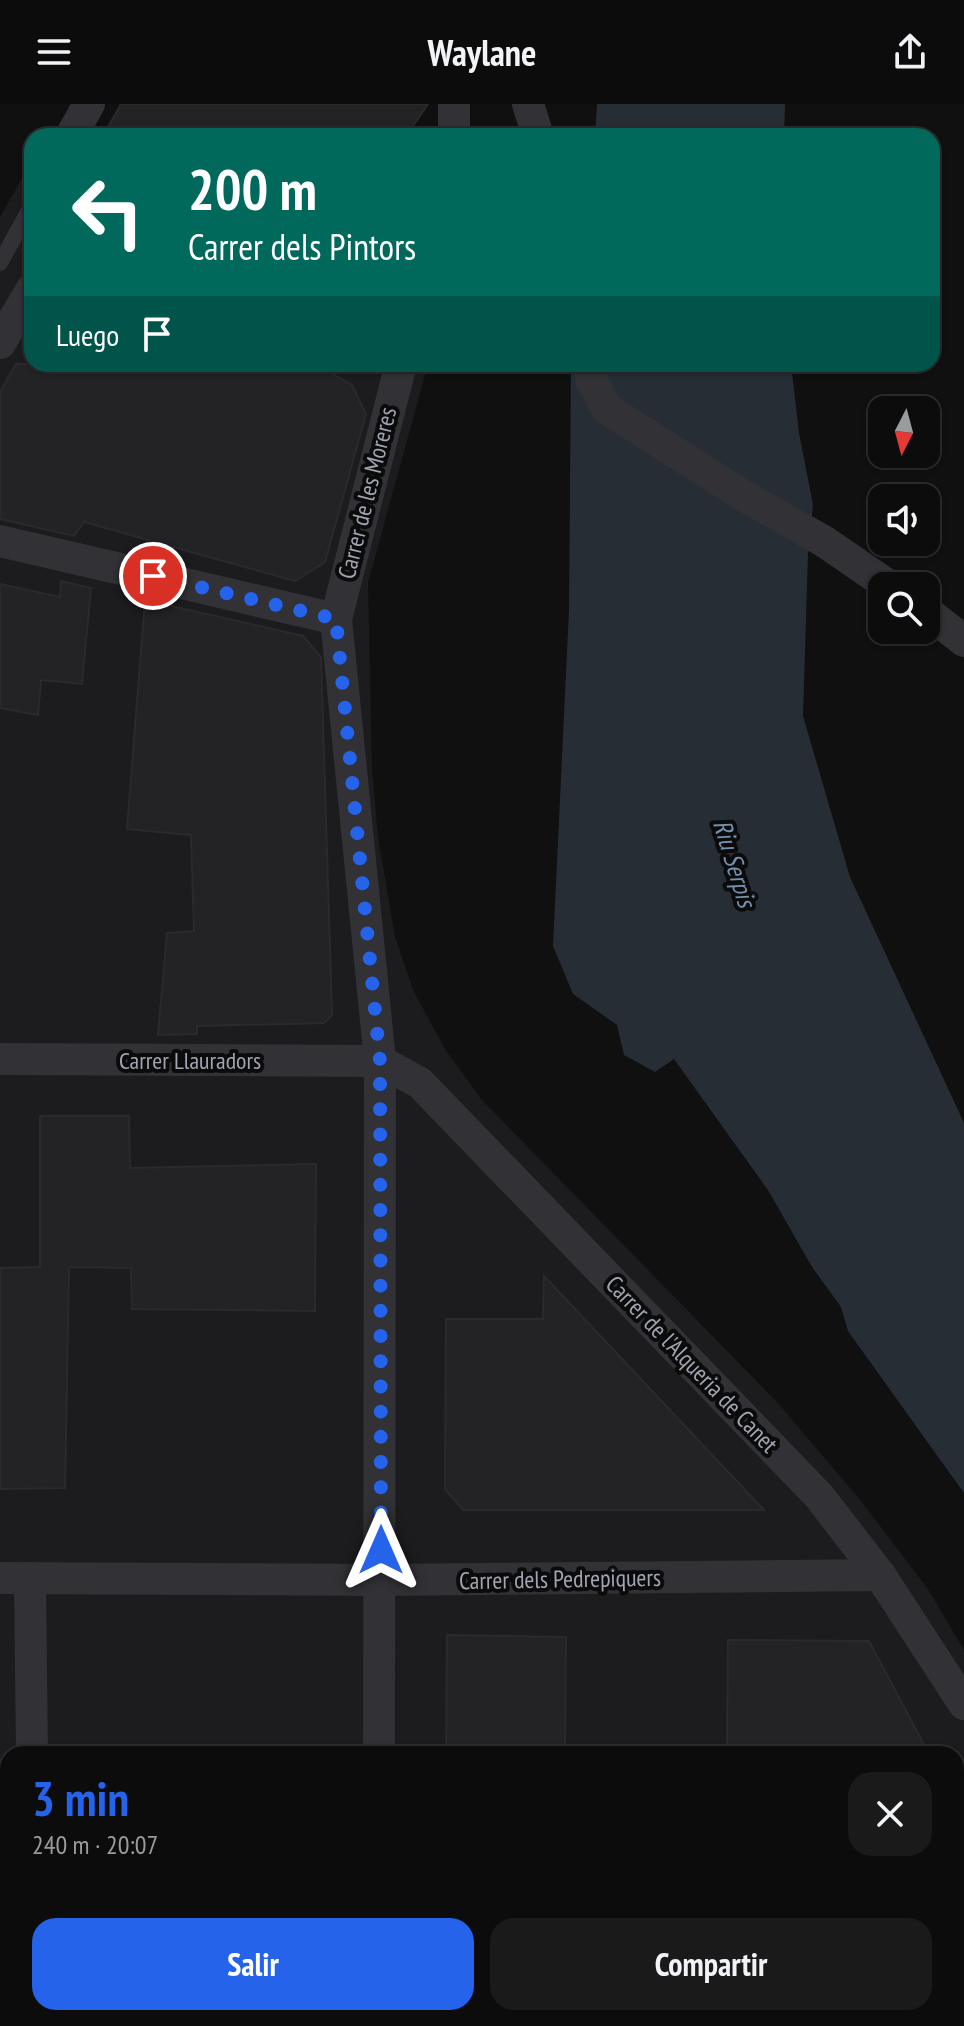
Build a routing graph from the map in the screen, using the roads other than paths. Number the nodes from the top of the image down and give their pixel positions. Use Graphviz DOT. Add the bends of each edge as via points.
graph roads {
  1 [pos="89,104"];
  2 [pos="454,104"];
  3 [pos="528,104"];
  4 [pos="76,128"];
  5 [pos="454,128"];
  6 [pos="536,128"];
  7 [pos="24,220"];
  8 [pos="0,263"];
  9 [pos="24,302"];
  10 [pos="0,343"];
  11 [pos="391,372"];
  12 [pos="591,372"];
  13 [pos="0,541"];
  14 [pos="868,572"];
  15 [pos="336,619"];
  16 [pos="940,622"];
  17 [pos="964,641"];
  18 [pos="0,1059"];
  19 [pos="380,1061"];
  20 [pos="880,1575"];
  21 [pos="15,1578"];
  22 [pos="381,1580"];
  23 [pos="964,1704"];
  24 [pos="31,1746"];
  25 [pos="379,1746"];
  1 -- 4 [label="street"];
  2 -- 5 [label="street"];
  3 -- 6 [label="street"];
  7 -- 8 [label="lane"];
  9 -- 10 [label="street"];
  11 -- 15 [label="street, Carrer de les Moreres"];
  12 -- 14 [label="street" via="607,409"];
  13 -- 15 [label="street"];
  15 -- 19 [label="street, Carrer de les Moreres"];
  16 -- 17 [label="street"];
  18 -- 19 [label="street, Carrer Llauradors"];
  19 -- 20 [label="street, Carrer de l'Alqueria de Canet" via="420,1083 819,1496"];
  19 -- 22 [label="street, Carrer de les Moreres"];
  20 -- 22 [label="street, Carrer dels Pedrepiquers"];
  20 -- 23 [label="street, Carrer de l'Alqueria de Canet"];
  21 -- 22 [label="street, Carrer dels Pedrepiquers"];
  21 -- 24 [label="street"];
  22 -- 25 [label="street, Carrer de les Moreres"];
}
